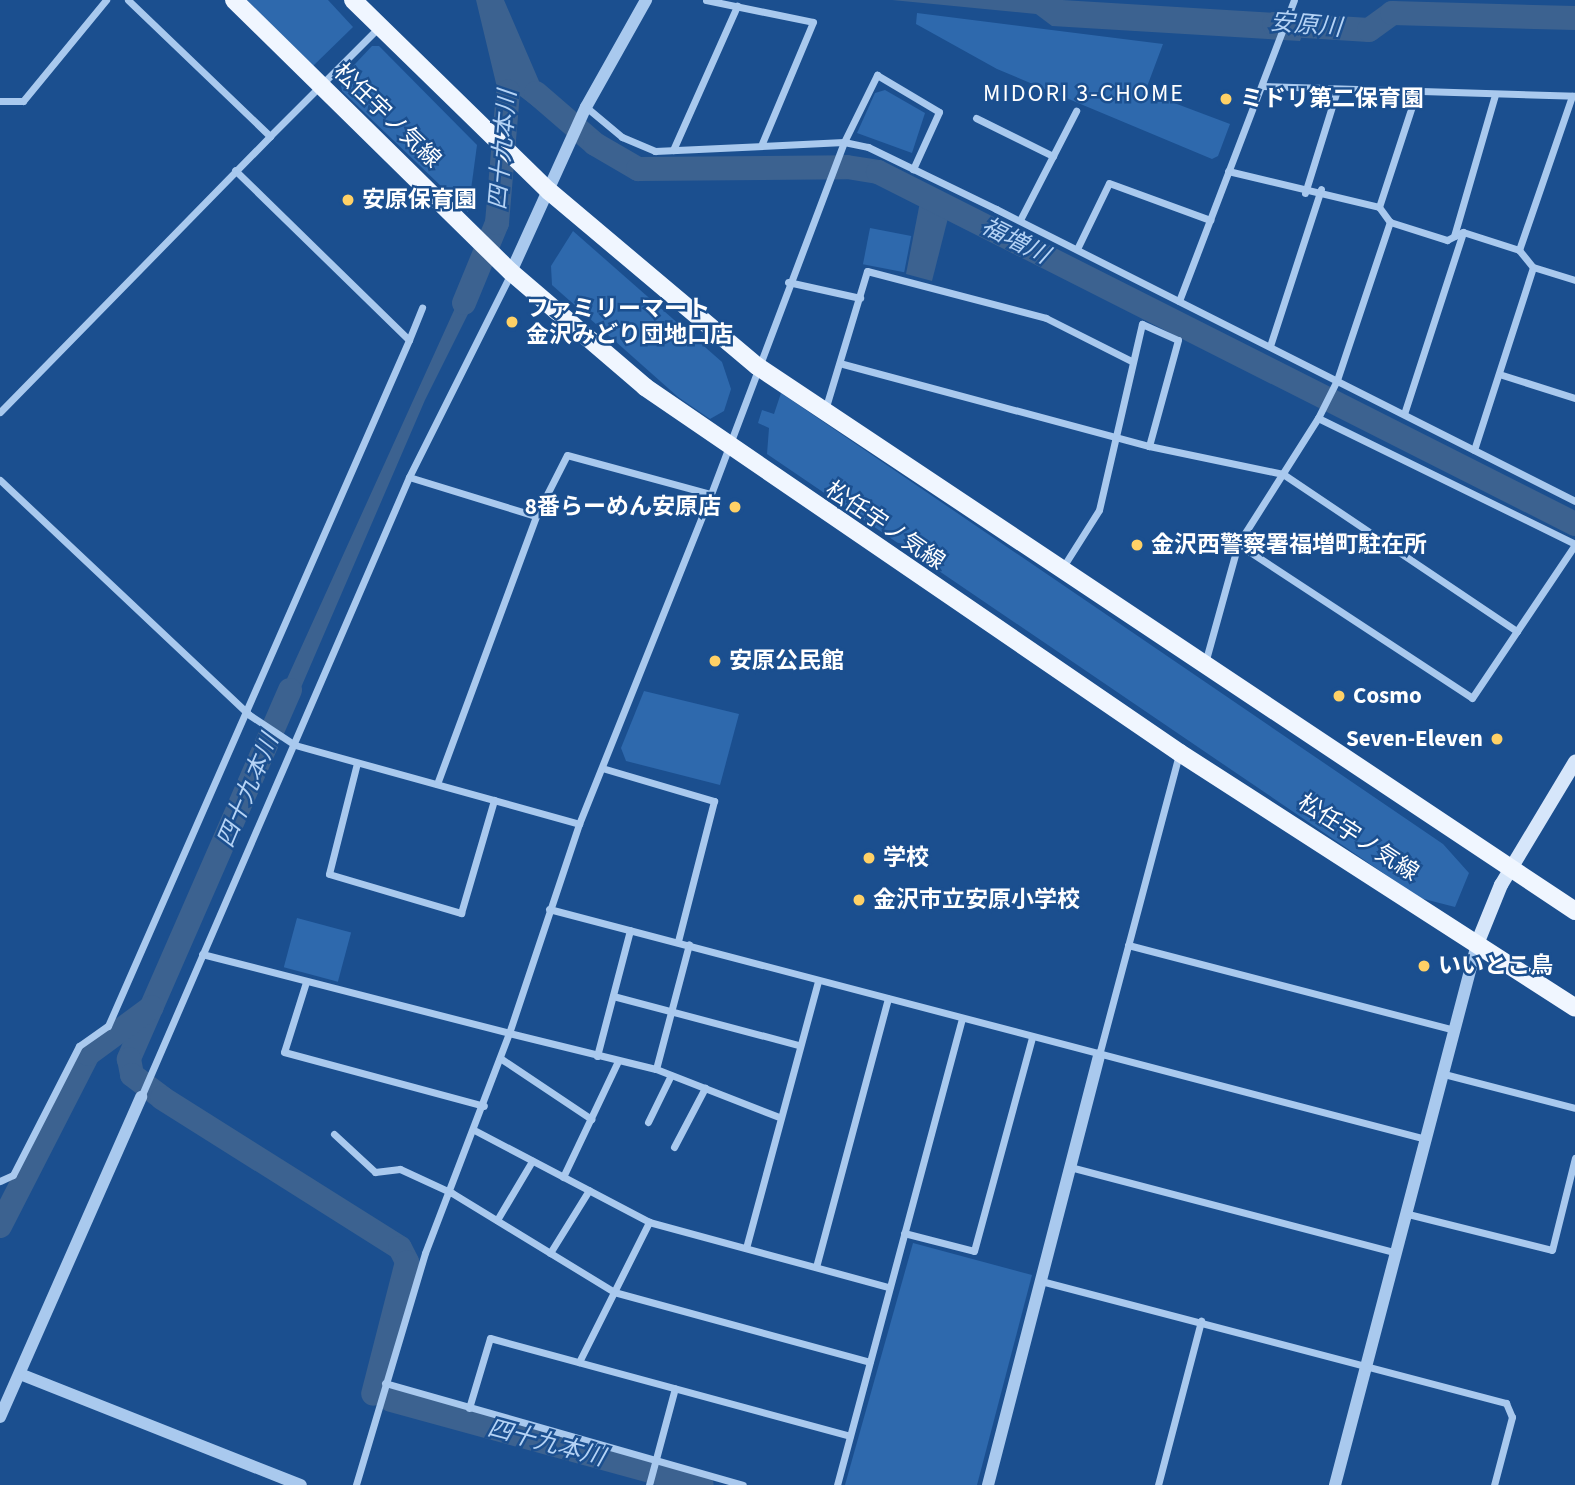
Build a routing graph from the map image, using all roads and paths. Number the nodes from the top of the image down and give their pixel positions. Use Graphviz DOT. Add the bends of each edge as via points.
graph roads {
  1 [pos="106,0"];
  2 [pos="128,0"];
  3 [pos="234,0"];
  4 [pos="353,0"];
  5 [pos="646,0"];
  6 [pos="706,0"];
  7 [pos="1294,0"];
  8 [pos="737,6"];
  9 [pos="380,26"];
  10 [pos="319,85"];
  11 [pos="1262,86"];
  12 [pos="1337,90"];
  13 [pos="1416,94"];
  14 [pos="1495,95"];
  15 [pos="1573,96"];
  16 [pos="0,101"];
  17 [pos="1076,111"];
  18 [pos="583,113"];
  19 [pos="976,118"];
  20 [pos="270,136"];
  21 [pos="844,142"];
  22 [pos="761,146"];
  23 [pos="673,150"];
  24 [pos="1054,156"];
  25 [pos="913,169"];
  26 [pos="235,170"];
  27 [pos="1228,171"];
  28 [pos="1321,189"];
  29 [pos="549,191"];
  30 [pos="1304,193"];
  31 [pos="1379,207"];
  32 [pos="1020,220"];
  33 [pos="1210,220"];
  34 [pos="1390,222"];
  35 [pos="1463,232"];
  36 [pos="1454,236"];
  37 [pos="1077,249"];
  38 [pos="1519,250"];
  39 [pos="1533,267"];
  40 [pos="511,272"];
  41 [pos="1575,280"];
  42 [pos="788,282"];
  43 [pos="860,298"];
  44 [pos="1179,301"];
  45 [pos="422,308"];
  46 [pos="410,340"];
  47 [pos="1270,346"];
  48 [pos="1133,362"];
  49 [pos="843,365"];
  50 [pos="757,366"];
  51 [pos="1499,374"];
  52 [pos="1337,380"];
  53 [pos="1575,398"];
  54 [pos="825,411"];
  55 [pos="0,412"];
  56 [pos="1320,414"];
  57 [pos="1404,414"];
  58 [pos="1117,434"];
  59 [pos="1149,446"];
  60 [pos="728,448"];
  61 [pos="1474,450"];
  62 [pos="1283,474"];
  63 [pos="409,477"];
  64 [pos="0,480"];
  65 [pos="711,494"];
  66 [pos="1575,500"];
  67 [pos="536,516"];
  68 [pos="1238,544"];
  69 [pos="1575,545"];
  70 [pos="1063,567"];
  71 [pos="1517,631"];
  72 [pos="1205,664"];
  73 [pos="248,714"];
  74 [pos="295,745"];
  75 [pos="1180,753"];
  76 [pos="1575,762"];
  77 [pos="357,763"];
  78 [pos="602,768"];
  79 [pos="437,784"];
  80 [pos="494,800"];
  81 [pos="579,824"];
  82 [pos="1512,870"];
  83 [pos="549,909"];
  84 [pos="1575,911"];
  85 [pos="630,930"];
  86 [pos="678,941"];
  87 [pos="689,944"];
  88 [pos="1477,944"];
  89 [pos="1128,945"];
  90 [pos="202,954"];
  91 [pos="818,981"];
  92 [pos="306,982"];
  93 [pos="613,996"];
  94 [pos="888,999"];
  95 [pos="1575,1008"];
  96 [pos="671,1012"];
  97 [pos="962,1018"];
  98 [pos="1454,1030"];
  99 [pos="509,1033"];
  100 [pos="1032,1037"];
  101 [pos="799,1045"];
  102 [pos="1099,1055"];
  103 [pos="597,1056"];
  104 [pos="500,1058"];
  105 [pos="618,1061"];
  106 [pos="656,1069"];
  107 [pos="1444,1074"];
  108 [pos="671,1075"];
  109 [pos="705,1088"];
  110 [pos="141,1097"];
  111 [pos="484,1106"];
  112 [pos="1575,1108"];
  113 [pos="779,1117"];
  114 [pos="592,1119"];
  115 [pos="648,1122"];
  116 [pos="476,1131"];
  117 [pos="334,1134"];
  118 [pos="1426,1139"];
  119 [pos="674,1147"];
  120 [pos="1575,1158"];
  121 [pos="532,1161"];
  122 [pos="1070,1167"];
  123 [pos="564,1177"];
  124 [pos="0,1181"];
  125 [pos="589,1191"];
  126 [pos="452,1193"];
  127 [pos="1408,1213"];
  128 [pos="497,1220"];
  129 [pos="649,1222"];
  130 [pos="904,1233"];
  131 [pos="746,1248"];
  132 [pos="550,1253"];
  133 [pos="1397,1253"];
  134 [pos="816,1267"];
  135 [pos="1041,1281"];
  136 [pos="890,1286"];
  137 [pos="614,1292"];
  138 [pos="1201,1321"];
  139 [pos="579,1362"];
  140 [pos="870,1362"];
  141 [pos="1367,1365"];
  142 [pos="20,1374"];
  143 [pos="385,1383"];
  144 [pos="675,1388"];
  145 [pos="469,1408"];
  146 [pos="0,1417"];
  147 [pos="850,1436"];
  148 [pos="657,1462"];
  149 [pos="296,1484"];
  150 [pos="356,1485"];
  151 [pos="649,1485"];
  152 [pos="743,1485"];
  153 [pos="837,1485"];
  154 [pos="988,1485"];
  155 [pos="1158,1485"];
  156 [pos="1335,1485"];
  157 [pos="1494,1485"];
  1 -- 16 [label="street" via="23,101"];
  2 -- 20 [label="street"];
  3 -- 10 [label="main road, 松任宇ノ気線"];
  4 -- 9 [label="main road"];
  5 -- 18 [label="street"];
  6 -- 8 [label="street"];
  7 -- 11 [label="street"];
  8 -- 22 [label="street" via="813,22"];
  8 -- 23 [label="street"];
  9 -- 10 [label="street"];
  9 -- 29 [label="main road"];
  10 -- 20 [label="street"];
  10 -- 40 [label="main road, 松任宇ノ気線"];
  11 -- 12 [label="street"];
  11 -- 27 [label="street"];
  12 -- 13 [label="street"];
  12 -- 30 [label="street"];
  13 -- 14 [label="street"];
  13 -- 31 [label="street"];
  14 -- 15 [label="street"];
  14 -- 36 [label="street"];
  15 -- 38 [label="street"];
  17 -- 24 [label="street"];
  18 -- 23 [label="street" via="655,151"];
  18 -- 29 [label="street"];
  19 -- 24 [label="street"];
  20 -- 26 [label="street"];
  21 -- 22 [label="street"];
  21 -- 25 [label="street"];
  21 -- 25 [label="street" via="877,75 939,112"];
  21 -- 42 [label="street"];
  22 -- 23 [label="street"];
  24 -- 32 [label="street"];
  25 -- 32 [label="street"];
  26 -- 46 [label="street"];
  26 -- 55 [label="street"];
  27 -- 30 [label="street"];
  27 -- 33 [label="street"];
  28 -- 30 [label="street"];
  28 -- 31 [label="street"];
  28 -- 47 [label="street"];
  29 -- 40 [label="street"];
  29 -- 50 [label="main road"];
  31 -- 34 [label="street"];
  32 -- 37 [label="street"];
  33 -- 37 [label="street" via="1109,183"];
  33 -- 44 [label="street"];
  34 -- 36 [label="street"];
  34 -- 52 [label="street"];
  35 -- 36 [label="street"];
  35 -- 38 [label="street"];
  35 -- 57 [label="street"];
  37 -- 44 [label="street"];
  38 -- 39 [label="street"];
  39 -- 41 [label="street"];
  39 -- 51 [label="street"];
  40 -- 60 [label="main road, 松任宇ノ気線" via="645,387"];
  40 -- 63 [label="street"];
  42 -- 43 [label="street"];
  42 -- 50 [label="street"];
  43 -- 48 [label="street" via="867,271 1046,318"];
  43 -- 49 [label="street"];
  44 -- 47 [label="street"];
  45 -- 46 [label="street"];
  46 -- 73 [label="street"];
  47 -- 52 [label="street"];
  48 -- 58 [label="street"];
  48 -- 59 [label="street" via="1142,324 1178,340"];
  49 -- 54 [label="street"];
  49 -- 58 [label="street"];
  50 -- 54 [label="main road"];
  50 -- 60 [label="street"];
  51 -- 53 [label="street"];
  51 -- 61 [label="street"];
  52 -- 56 [label="street"];
  52 -- 57 [label="street"];
  54 -- 70 [label="main road"];
  56 -- 62 [label="street"];
  56 -- 69 [label="street"];
  57 -- 61 [label="street"];
  58 -- 59 [label="street"];
  58 -- 70 [label="street" via="1100,510"];
  59 -- 62 [label="street"];
  60 -- 65 [label="street"];
  60 -- 75 [label="main road, 松任宇ノ気線"];
  61 -- 66 [label="street"];
  62 -- 68 [label="street"];
  62 -- 71 [label="street"];
  63 -- 67 [label="street"];
  63 -- 74 [label="street"];
  64 -- 73 [label="street"];
  65 -- 67 [label="street" via="567,455"];
  65 -- 78 [label="street"];
  67 -- 79 [label="street"];
  68 -- 71 [label="street" via="1472,698"];
  68 -- 72 [label="street"];
  69 -- 71 [label="street"];
  70 -- 72 [label="main road"];
  72 -- 82 [label="main road"];
  73 -- 74 [label="street"];
  73 -- 124 [label="street" via="108,1026 79,1046 13,1175"];
  74 -- 77 [label="street"];
  74 -- 90 [label="street"];
  75 -- 88 [label="main road, 松任宇ノ気線"];
  75 -- 89 [label="street"];
  76 -- 82 [label="main road"];
  77 -- 79 [label="street"];
  77 -- 80 [label="street" via="329,874 461,913"];
  78 -- 81 [label="street"];
  78 -- 86 [label="street" via="714,801"];
  79 -- 80 [label="street"];
  80 -- 81 [label="street"];
  81 -- 83 [label="street"];
  82 -- 84 [label="main road"];
  82 -- 88 [label="main road"];
  83 -- 85 [label="street"];
  83 -- 99 [label="street"];
  85 -- 86 [label="street"];
  85 -- 93 [label="street"];
  86 -- 87 [label="street"];
  87 -- 91 [label="street"];
  87 -- 96 [label="street"];
  88 -- 95 [label="main road, 松任宇ノ気線"];
  88 -- 98 [label="street"];
  89 -- 98 [label="street"];
  89 -- 102 [label="street"];
  90 -- 92 [label="street"];
  90 -- 110 [label="street"];
  91 -- 94 [label="street"];
  91 -- 101 [label="street"];
  92 -- 99 [label="street"];
  92 -- 111 [label="street" via="284,1052"];
  93 -- 96 [label="street"];
  93 -- 103 [label="street"];
  94 -- 97 [label="street"];
  94 -- 134 [label="street"];
  96 -- 101 [label="street"];
  96 -- 106 [label="street"];
  97 -- 100 [label="street"];
  97 -- 130 [label="street"];
  98 -- 107 [label="street"];
  99 -- 103 [label="street"];
  99 -- 104 [label="street"];
  100 -- 102 [label="street"];
  100 -- 130 [label="street" via="974,1251"];
  101 -- 113 [label="street"];
  102 -- 118 [label="street"];
  102 -- 122 [label="street"];
  103 -- 105 [label="street"];
  104 -- 111 [label="street"];
  104 -- 114 [label="street"];
  105 -- 106 [label="street"];
  105 -- 114 [label="street"];
  106 -- 108 [label="street"];
  107 -- 112 [label="street"];
  107 -- 118 [label="street"];
  108 -- 109 [label="street"];
  108 -- 115 [label="street"];
  109 -- 113 [label="street"];
  109 -- 119 [label="street"];
  110 -- 142 [label="street"];
  111 -- 116 [label="street"];
  113 -- 131 [label="street"];
  114 -- 123 [label="street"];
  116 -- 121 [label="street"];
  116 -- 126 [label="street"];
  117 -- 126 [label="street" via="375,1172 400,1169"];
  118 -- 127 [label="street"];
  120 -- 127 [label="street" via="1552,1250"];
  121 -- 123 [label="street"];
  121 -- 128 [label="street"];
  122 -- 133 [label="street"];
  122 -- 135 [label="street"];
  123 -- 125 [label="street"];
  125 -- 129 [label="street"];
  125 -- 132 [label="street"];
  126 -- 128 [label="street"];
  126 -- 143 [label="street" via="425,1253"];
  127 -- 133 [label="street"];
  128 -- 132 [label="street"];
  129 -- 131 [label="street"];
  129 -- 137 [label="street"];
  130 -- 136 [label="street"];
  131 -- 134 [label="street"];
  132 -- 137 [label="street"];
  133 -- 141 [label="street"];
  134 -- 136 [label="street"];
  135 -- 138 [label="street"];
  135 -- 154 [label="street"];
  136 -- 140 [label="street"];
  137 -- 139 [label="street"];
  137 -- 140 [label="street"];
  138 -- 141 [label="street"];
  138 -- 155 [label="street"];
  139 -- 144 [label="street"];
  139 -- 145 [label="street" via="490,1338"];
  140 -- 147 [label="street"];
  141 -- 156 [label="street"];
  141 -- 157 [label="street" via="1506,1403 1512,1417"];
  142 -- 146 [label="street"];
  142 -- 149 [label="street"];
  143 -- 145 [label="street"];
  143 -- 150 [label="street"];
  144 -- 147 [label="street"];
  144 -- 148 [label="street"];
  145 -- 148 [label="street"];
  147 -- 153 [label="street"];
  148 -- 151 [label="street"];
  148 -- 152 [label="street"];
}
